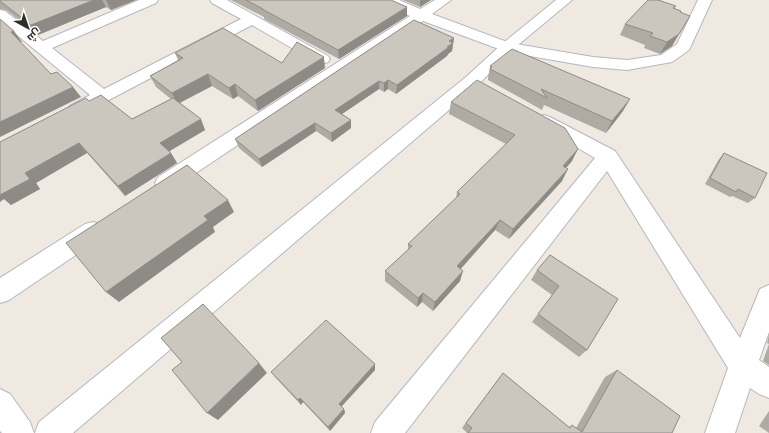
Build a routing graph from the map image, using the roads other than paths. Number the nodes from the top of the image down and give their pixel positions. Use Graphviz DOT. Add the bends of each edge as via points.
graph roads {
  1 [pos="151,0"];
  2 [pos="217,0"];
  3 [pos="387,0"];
  4 [pos="444,0"];
  5 [pos="565,0"];
  6 [pos="705,0"];
  7 [pos="0,14"];
  8 [pos="421,15"];
  9 [pos="253,19"];
  10 [pos="42,46"];
  11 [pos="507,47"];
  12 [pos="339,68"];
  13 [pos="472,81"];
  14 [pos="492,92"];
  15 [pos="102,96"];
  16 [pos="526,111"];
  17 [pos="61,117"];
  18 [pos="608,156"];
  19 [pos="153,191"];
  20 [pos="106,222"];
  21 [pos="0,292"];
  22 [pos="769,297"];
  23 [pos="743,366"];
  24 [pos="769,384"];
  25 [pos="0,404"];
  26 [pos="19,433"];
  27 [pos="50,433"];
  28 [pos="386,433"];
  29 [pos="720,433"];
  1 -- 10 [label="street"];
  2 -- 9 [label="street"];
  3 -- 8 [label="street"];
  4 -- 8 [label="street"];
  5 -- 11 [label="street"];
  6 -- 11 [label="street" via="684,47 666,59 627,65"];
  7 -- 10 [label="street"];
  8 -- 11 [label="street"];
  8 -- 12 [label="street"];
  9 -- 12 [label="street"];
  9 -- 15 [label="street"];
  10 -- 15 [label="street"];
  11 -- 13 [label="street"];
  12 -- 19 [label="street"];
  13 -- 14 [label="street"];
  13 -- 27 [label="street"];
  15 -- 17 [label="street"];
  16 -- 18 [label="street"];
  18 -- 23 [label="street"];
  18 -- 28 [label="street"];
  20 -- 21 [label="street"];
  22 -- 23 [label="street"];
  23 -- 24 [label="street"];
  23 -- 29 [label="street"];
  25 -- 26 [label="street"];
}
